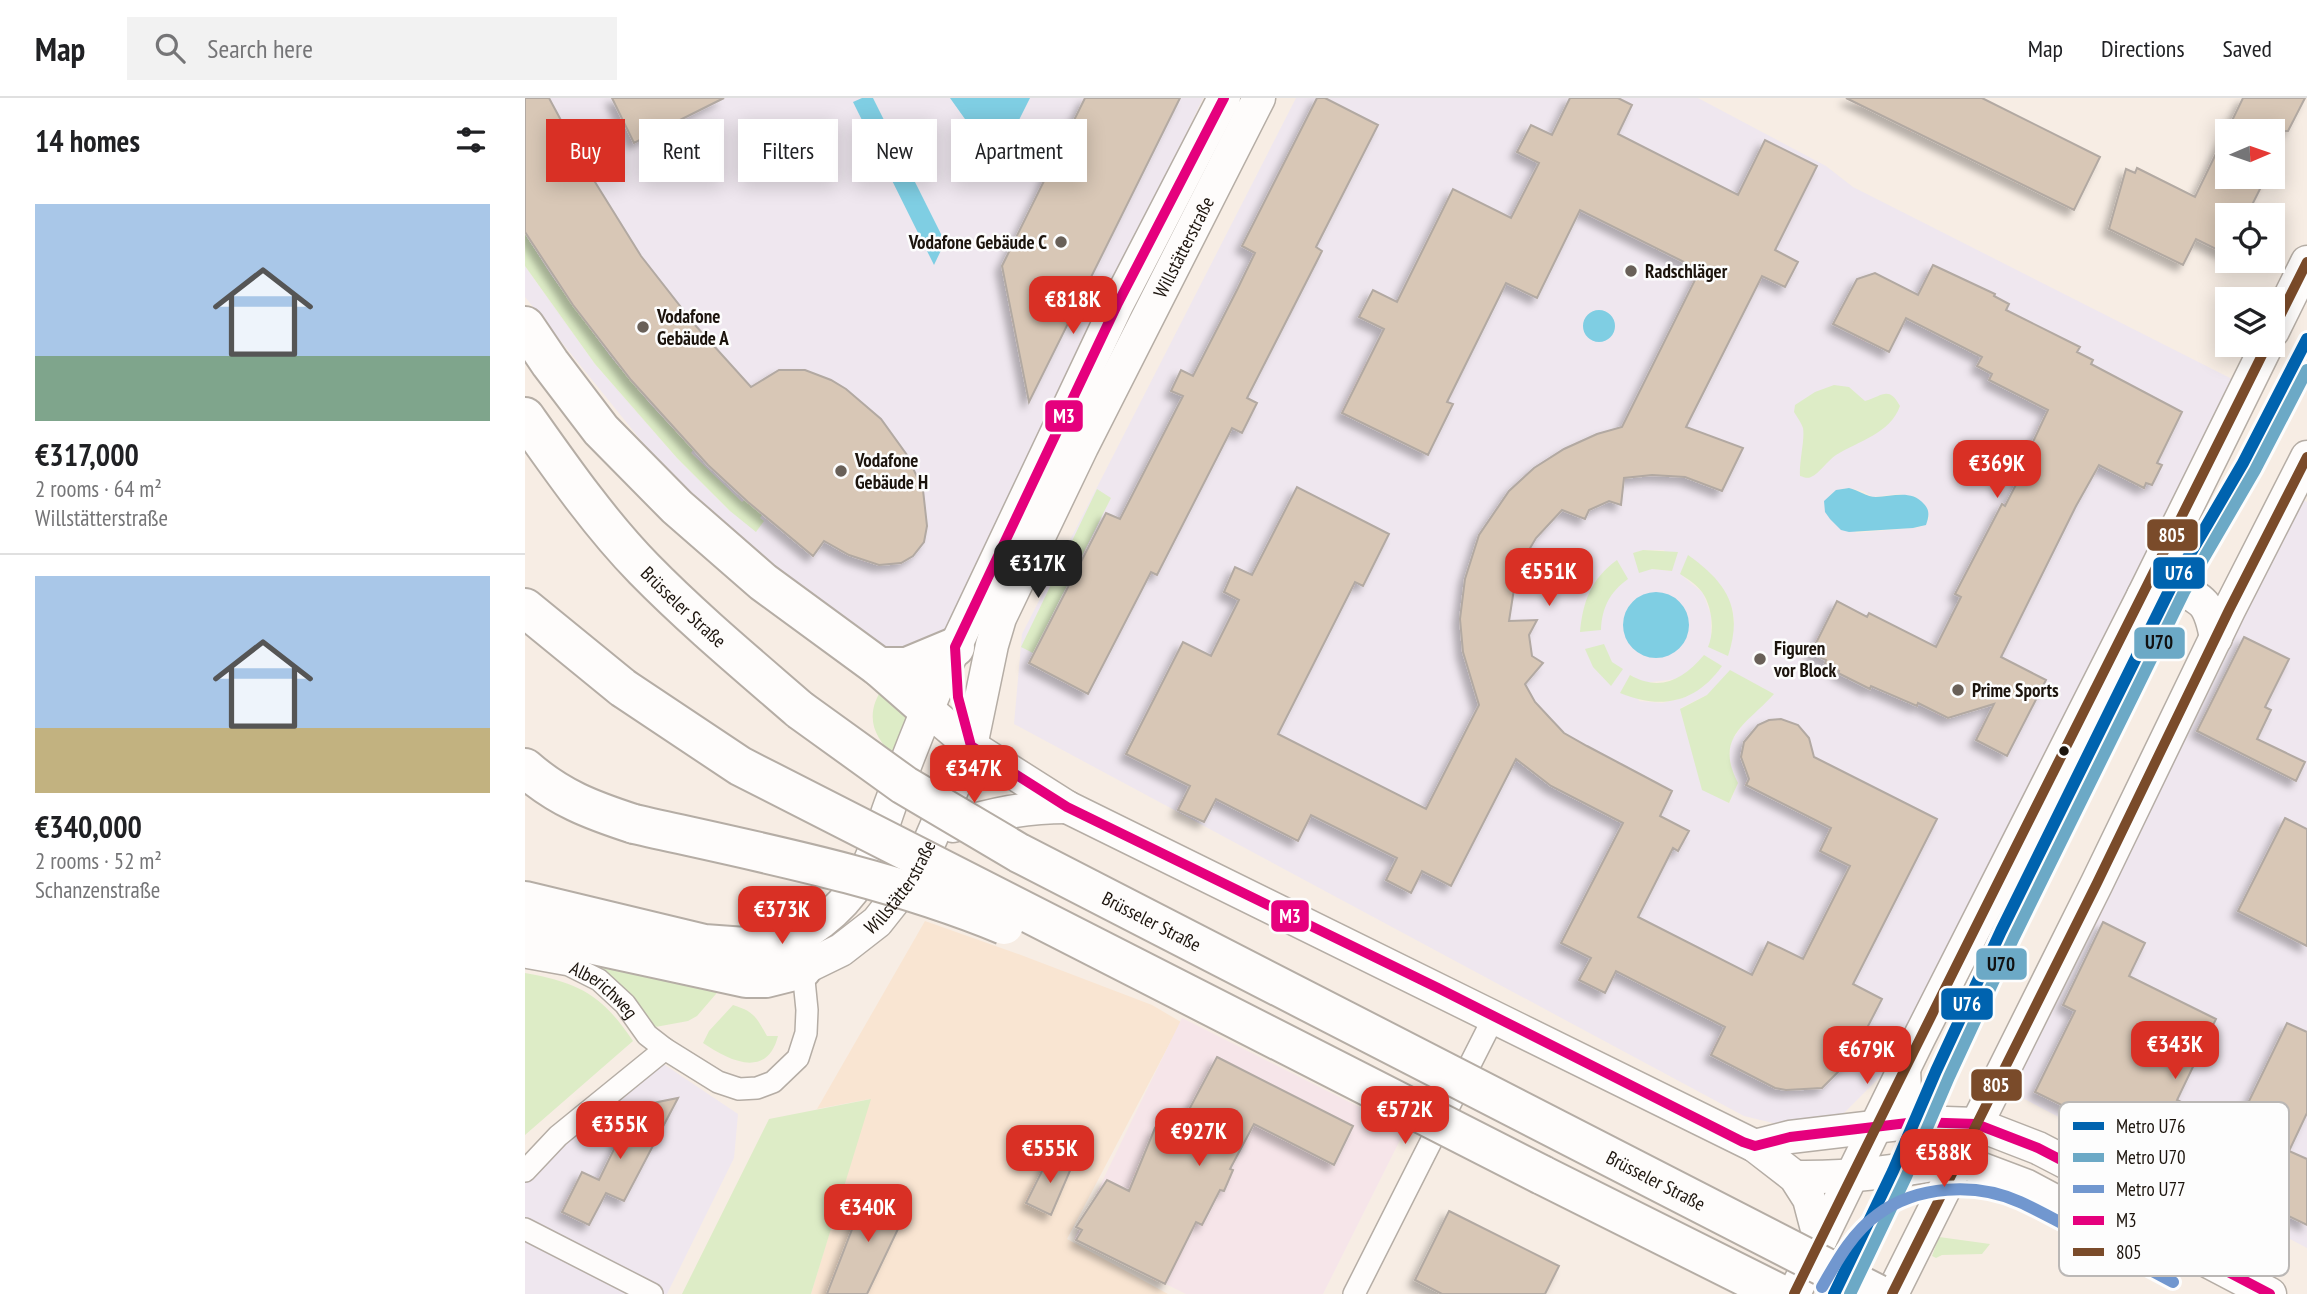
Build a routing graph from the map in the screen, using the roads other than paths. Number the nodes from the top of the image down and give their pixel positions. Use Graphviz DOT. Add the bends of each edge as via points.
graph roads {
  1 [pos="1224,98"];
  2 [pos="1259,98"];
  3 [pos="2307,262"];
  4 [pos="2285,307"];
  5 [pos="525,326"];
  6 [pos="2261,357"];
  7 [pos="525,417"];
  8 [pos="2307,457"];
  9 [pos="2143,596"];
  10 [pos="525,607"];
  11 [pos="2215,638"];
  12 [pos="955,647"];
  13 [pos="879,667"];
  14 [pos="927,709"];
  15 [pos="971,746"];
  16 [pos="525,768"];
  17 [pos="903,770"];
  18 [pos="1067,807"];
  19 [pos="929,843"];
  20 [pos="525,901"];
  21 [pos="525,930"];
  22 [pos="525,957"];
  23 [pos="787,959"];
  24 [pos="1147,973"];
  25 [pos="1494,1017"];
  26 [pos="664,1049"];
  27 [pos="1905,1069"];
  28 [pos="1916,1122"];
  29 [pos="1976,1124"];
  30 [pos="1876,1127"];
  31 [pos="1755,1146"];
  32 [pos="2059,1159"];
  33 [pos="1958,1160"];
  34 [pos="525,1171"];
  35 [pos="1853,1175"];
  36 [pos="1795,1177"];
  37 [pos="2059,1203"];
  38 [pos="525,1229"];
  39 [pos="1820,1241"];
  40 [pos="2236,1276"];
  41 [pos="652,1294"];
  42 [pos="1354,1294"];
  43 [pos="1780,1294"];
  44 [pos="1794,1294"];
  45 [pos="1877,1294"];
  46 [pos="1892,1294"];
  47 [pos="2270,1294"];
  1 -- 12 [label="street, Willstätterstraße" via="1111,317"];
  2 -- 15 [label="street, Willstätterstraße" via="1000,618"];
  3 -- 4 [label="street"];
  5 -- 13 [label="highway" via="601,430 677,507 763,582"];
  6 -- 9 [label="street"];
  7 -- 45 [label="highway, Brüsseler Straße, bridge" via="643,568 800,710 904,785 1019,853"];
  8 -- 11 [label="street"];
  9 -- 11 [label="street" via="2172,585 2202,599"];
  9 -- 27 [label="street"];
  10 -- 24 [label="highway, bridge" via="623,688 740,766"];
  11 -- 29 [label="street"];
  12 -- 13 [label="highway" via="907,667"];
  12 -- 14 [label="street, Willstätterstraße"];
  12 -- 15 [label="street, Willstätterstraße" via="957,698"];
  13 -- 14 [label="highway"];
  14 -- 15 [label="street"];
  14 -- 17 [label="street, Willstätterstraße"];
  15 -- 17 [label="street" via="926,753"];
  15 -- 18 [label="street"];
  15 -- 19 [label="street, Willstätterstraße"];
  16 -- 24 [label="highway, bridge" via="548,788 634,824 906,890 1119,973"];
  17 -- 23 [label="street, Willstätterstraße" via="861,879 809,932 791,943"];
  18 -- 19 [label="street" via="1001,812 950,827"];
  18 -- 25 [label="street"];
  19 -- 23 [label="street, Willstätterstraße" via="911,879 877,922 841,950"];
  20 -- 23 [label="highway"];
  21 -- 23 [label="highway" via="746,978 766,978"];
  22 -- 26 [label="street, Alberichweg" via="569,965 599,980"];
  23 -- 26 [label="street, Alberichweg" via="807,1010 798,1058 773,1082 757,1088 729,1086"];
  24 -- 43 [label="highway, bridge"];
  25 -- 31 [label="street"];
  25 -- 42 [label="street"];
  26 -- 34 [label="street" via="558,1136"];
  27 -- 28 [label="street" via="1905,1092"];
  27 -- 30 [label="street"];
  28 -- 29 [label="street"];
  28 -- 30 [label="street"];
  28 -- 33 [label="street"];
  29 -- 32 [label="street"];
  29 -- 33 [label="street"];
  30 -- 31 [label="street"];
  30 -- 35 [label="street"];
  31 -- 36 [label="street"];
  33 -- 35 [label="street"];
  33 -- 37 [label="street"];
  33 -- 46 [label="street"];
  35 -- 36 [label="street"];
  35 -- 39 [label="street"];
  36 -- 39 [label="street" via="1809,1199"];
  38 -- 41 [label="street"];
  39 -- 44 [label="street"];
  40 -- 47 [label="street"];
}
